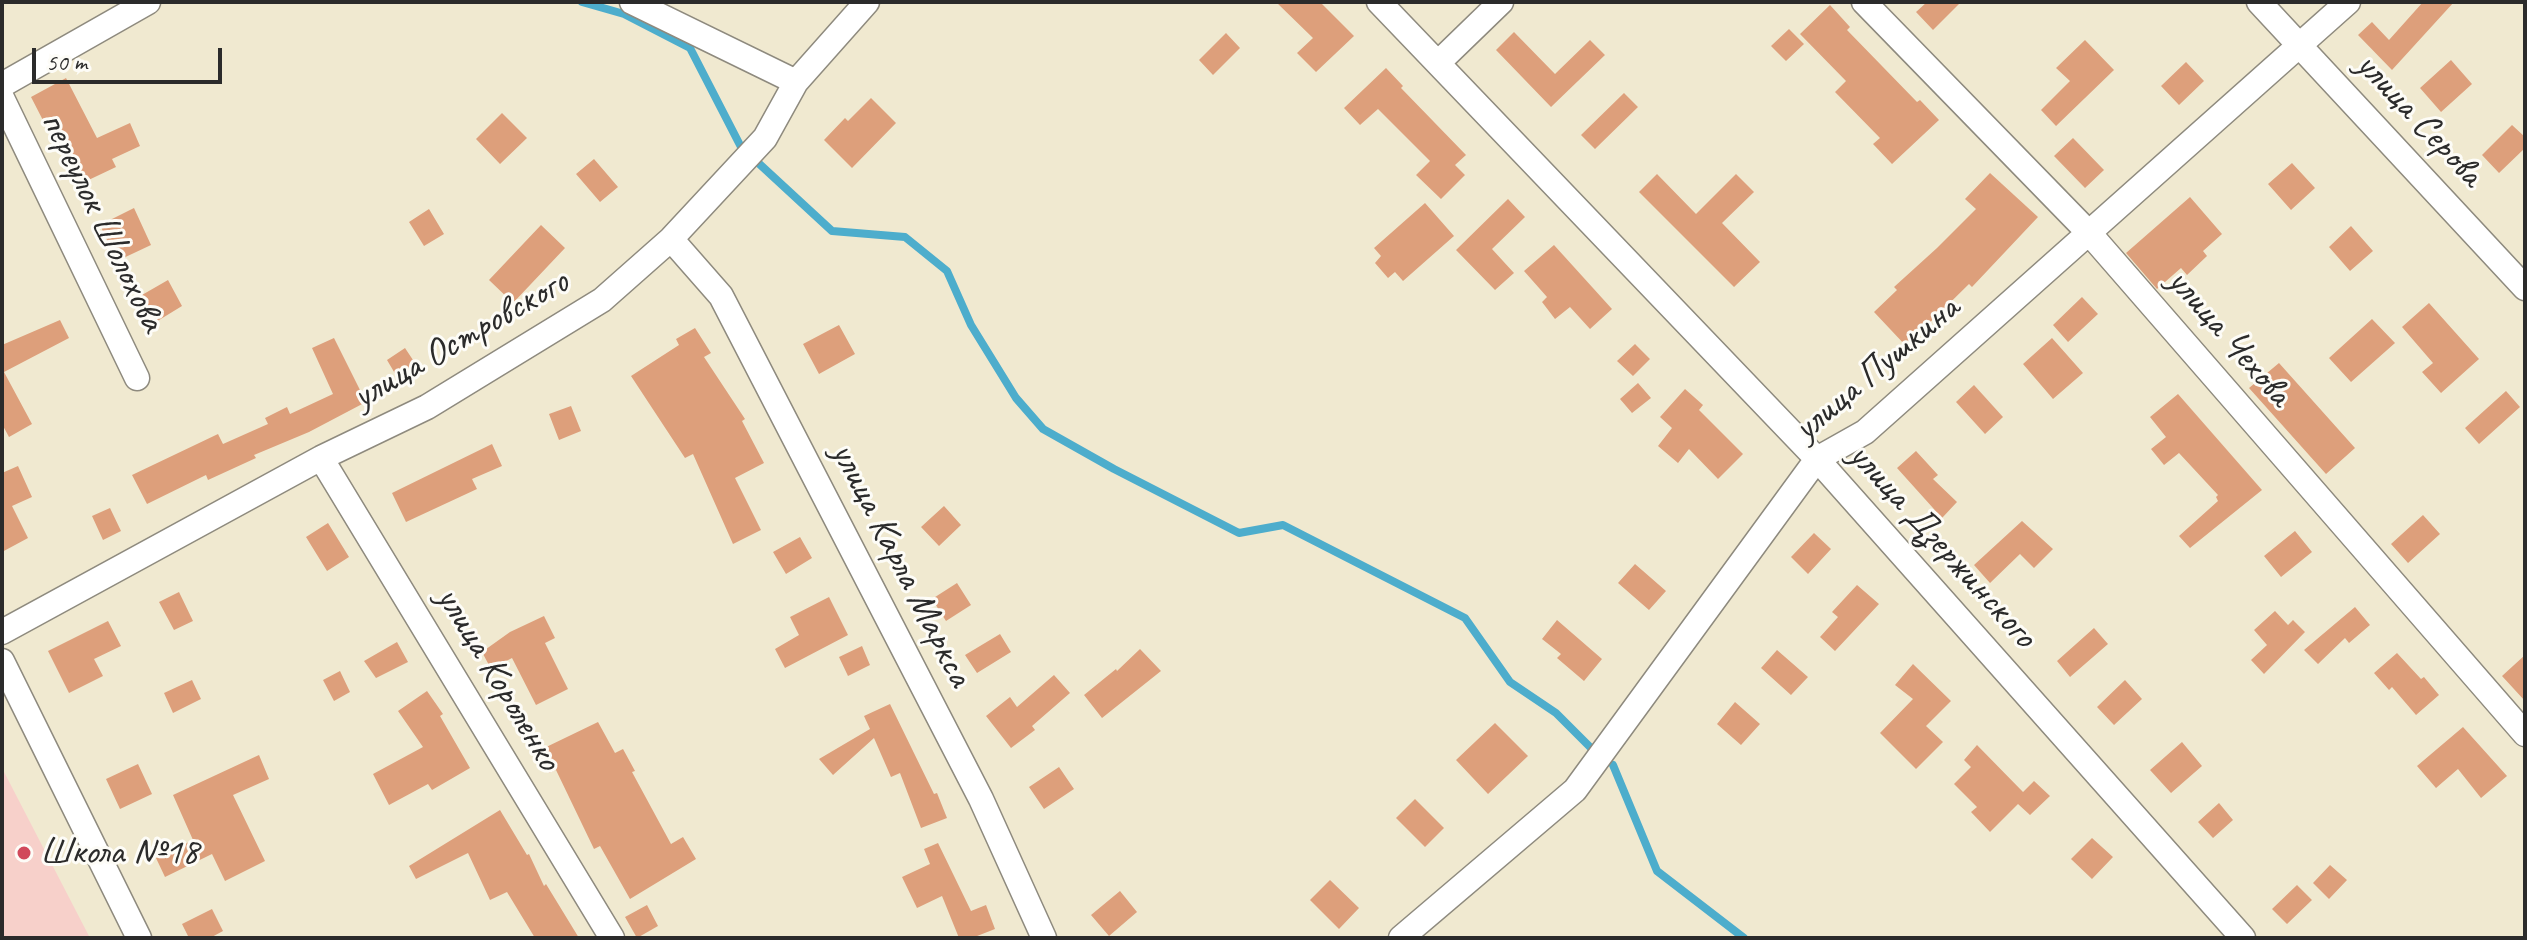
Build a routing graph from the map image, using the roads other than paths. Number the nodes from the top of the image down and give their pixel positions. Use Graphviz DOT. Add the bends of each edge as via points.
graph roads {
  1 [pos="148,2"];
  2 [pos="632,2"];
  3 [pos="867,2"];
  4 [pos="1379,2"];
  5 [pos="1501,2"];
  6 [pos="1864,2"];
  7 [pos="2259,2"];
  8 [pos="2348,2"];
  9 [pos="2300,44"];
  10 [pos="1438,63"];
  11 [pos="796,82"];
  12 [pos="2,85"];
  13 [pos="2,98"];
  14 [pos="2090,234"];
  15 [pos="671,239"];
  16 [pos="2525,288"];
  17 [pos="137,378"];
  18 [pos="321,458"];
  19 [pos="1817,459"];
  20 [pos="2,632"];
  21 [pos="2,661"];
  22 [pos="2525,734"];
  23 [pos="139,938"];
  24 [pos="612,938"];
  25 [pos="1044,938"];
  26 [pos="1401,938"];
  27 [pos="2243,938"];
  1 -- 12 [label="street"];
  2 -- 11 [label="street"];
  3 -- 11 [label="street, улица Островского"];
  4 -- 10 [label="street, улица Дзержинского"];
  5 -- 10 [label="street"];
  6 -- 14 [label="street, улица Чехова"];
  7 -- 9 [label="street, улица Серова"];
  8 -- 9 [label="street, улица Пушкина"];
  9 -- 14 [label="street, улица Пушкина"];
  9 -- 16 [label="street, улица Серова"];
  10 -- 19 [label="street, улица Дзержинского"];
  11 -- 15 [label="street, улица Островского" via="765,138"];
  13 -- 17 [label="street, переулок Шолохова"];
  14 -- 19 [label="street, улица Пушкина" via="1865,432"];
  14 -- 22 [label="street, улица Чехова"];
  15 -- 18 [label="street, улица Островского" via="602,300 427,407"];
  15 -- 25 [label="street, улица Карла Маркса" via="721,296 981,799"];
  18 -- 20 [label="street, улица Островского"];
  18 -- 24 [label="street, улица Короленко"];
  19 -- 26 [label="street, улица Пушкина" via="1575,790"];
  19 -- 27 [label="street, улица Дзержинского"];
  21 -- 23 [label="street"];
}
